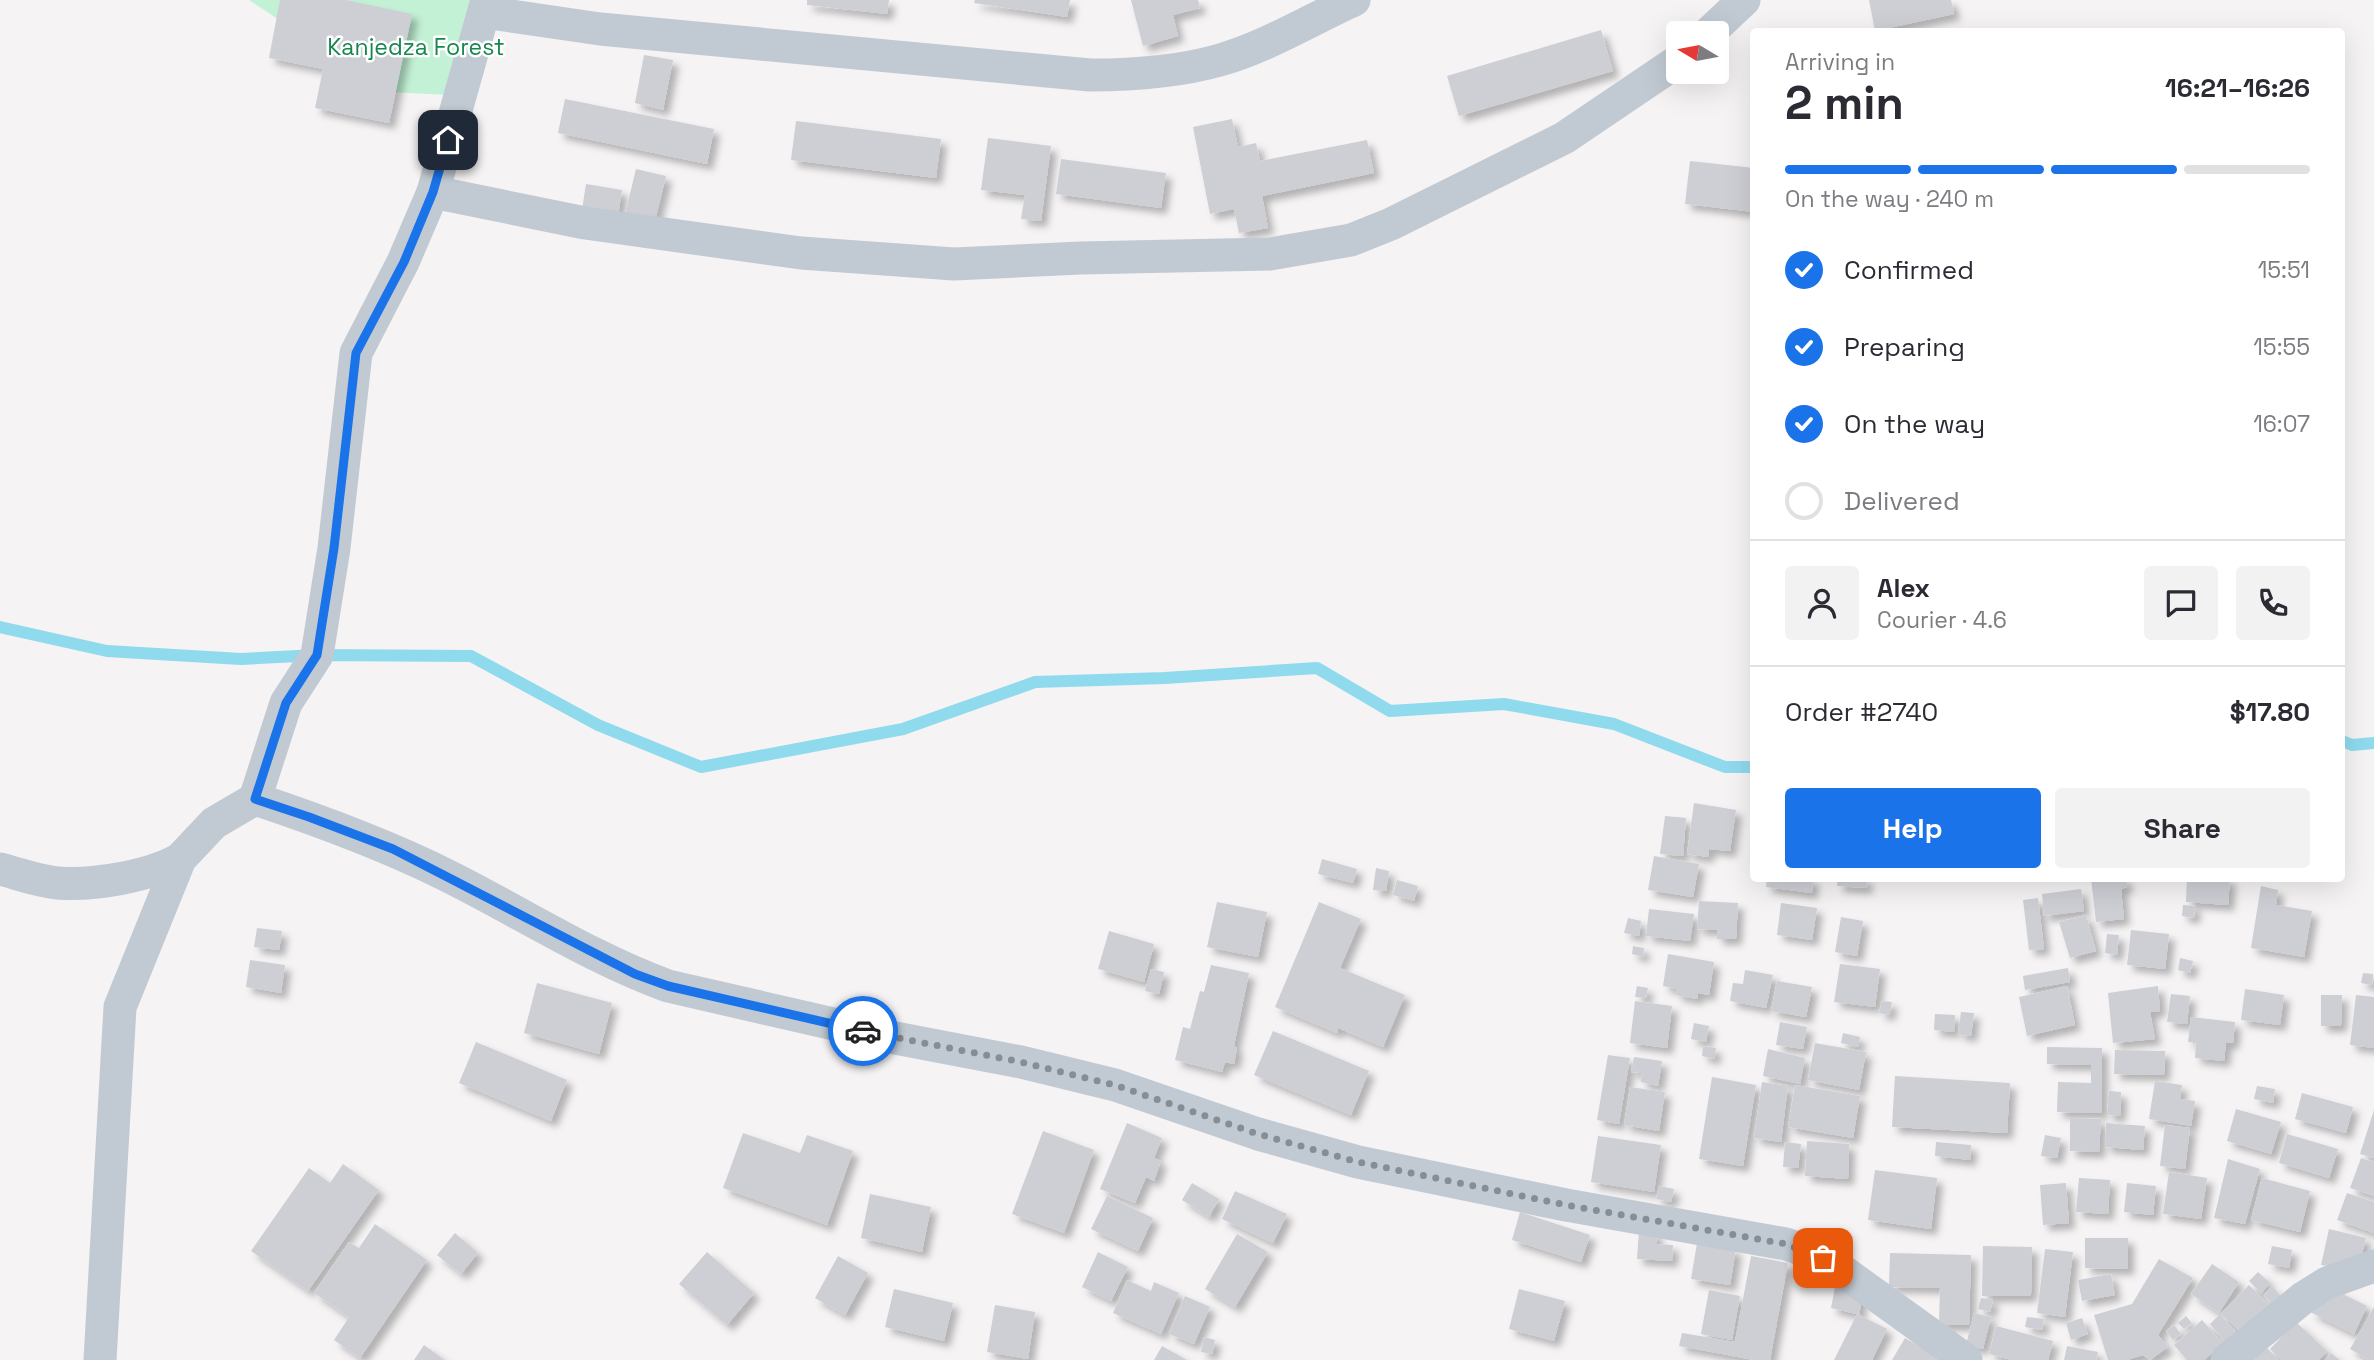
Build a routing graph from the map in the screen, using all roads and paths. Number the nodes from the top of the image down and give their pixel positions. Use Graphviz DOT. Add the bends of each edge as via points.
graph roads {
  1 [pos="1354,0"];
  2 [pos="1744,0"];
  3 [pos="486,6"];
  4 [pos="1722,21"];
  5 [pos="1666,69"];
  6 [pos="433,192"];
  7 [pos="255,799"];
  8 [pos="180,859"];
  9 [pos="0,869"];
  10 [pos="2374,1266"];
  11 [pos="100,1360"];
  12 [pos="1966,1360"];
  13 [pos="2227,1360"];
  1 -- 3 [label="street" via="1219,60 1136,75 1090,75 600,29"];
  2 -- 4 [label="street"];
  3 -- 6 [label="street"];
  5 -- 6 [label="street" via="1564,138 1391,224 1351,240 1270,254 954,264 815,254 585,223"];
  6 -- 7 [label="street" via="404,262 356,353 317,655 286,703"];
  7 -- 8 [label="street" via="214,823"];
  7 -- 12 [label="street" via="393,849 594,955 668,986 1102,1082 1358,1162 1796,1247 1823,1258"];
  8 -- 9 [label="street" via="150,871 69,883"];
  8 -- 11 [label="street" via="120,1007"];
  10 -- 13 [label="street" via="2327,1283 2303,1298"];
}
